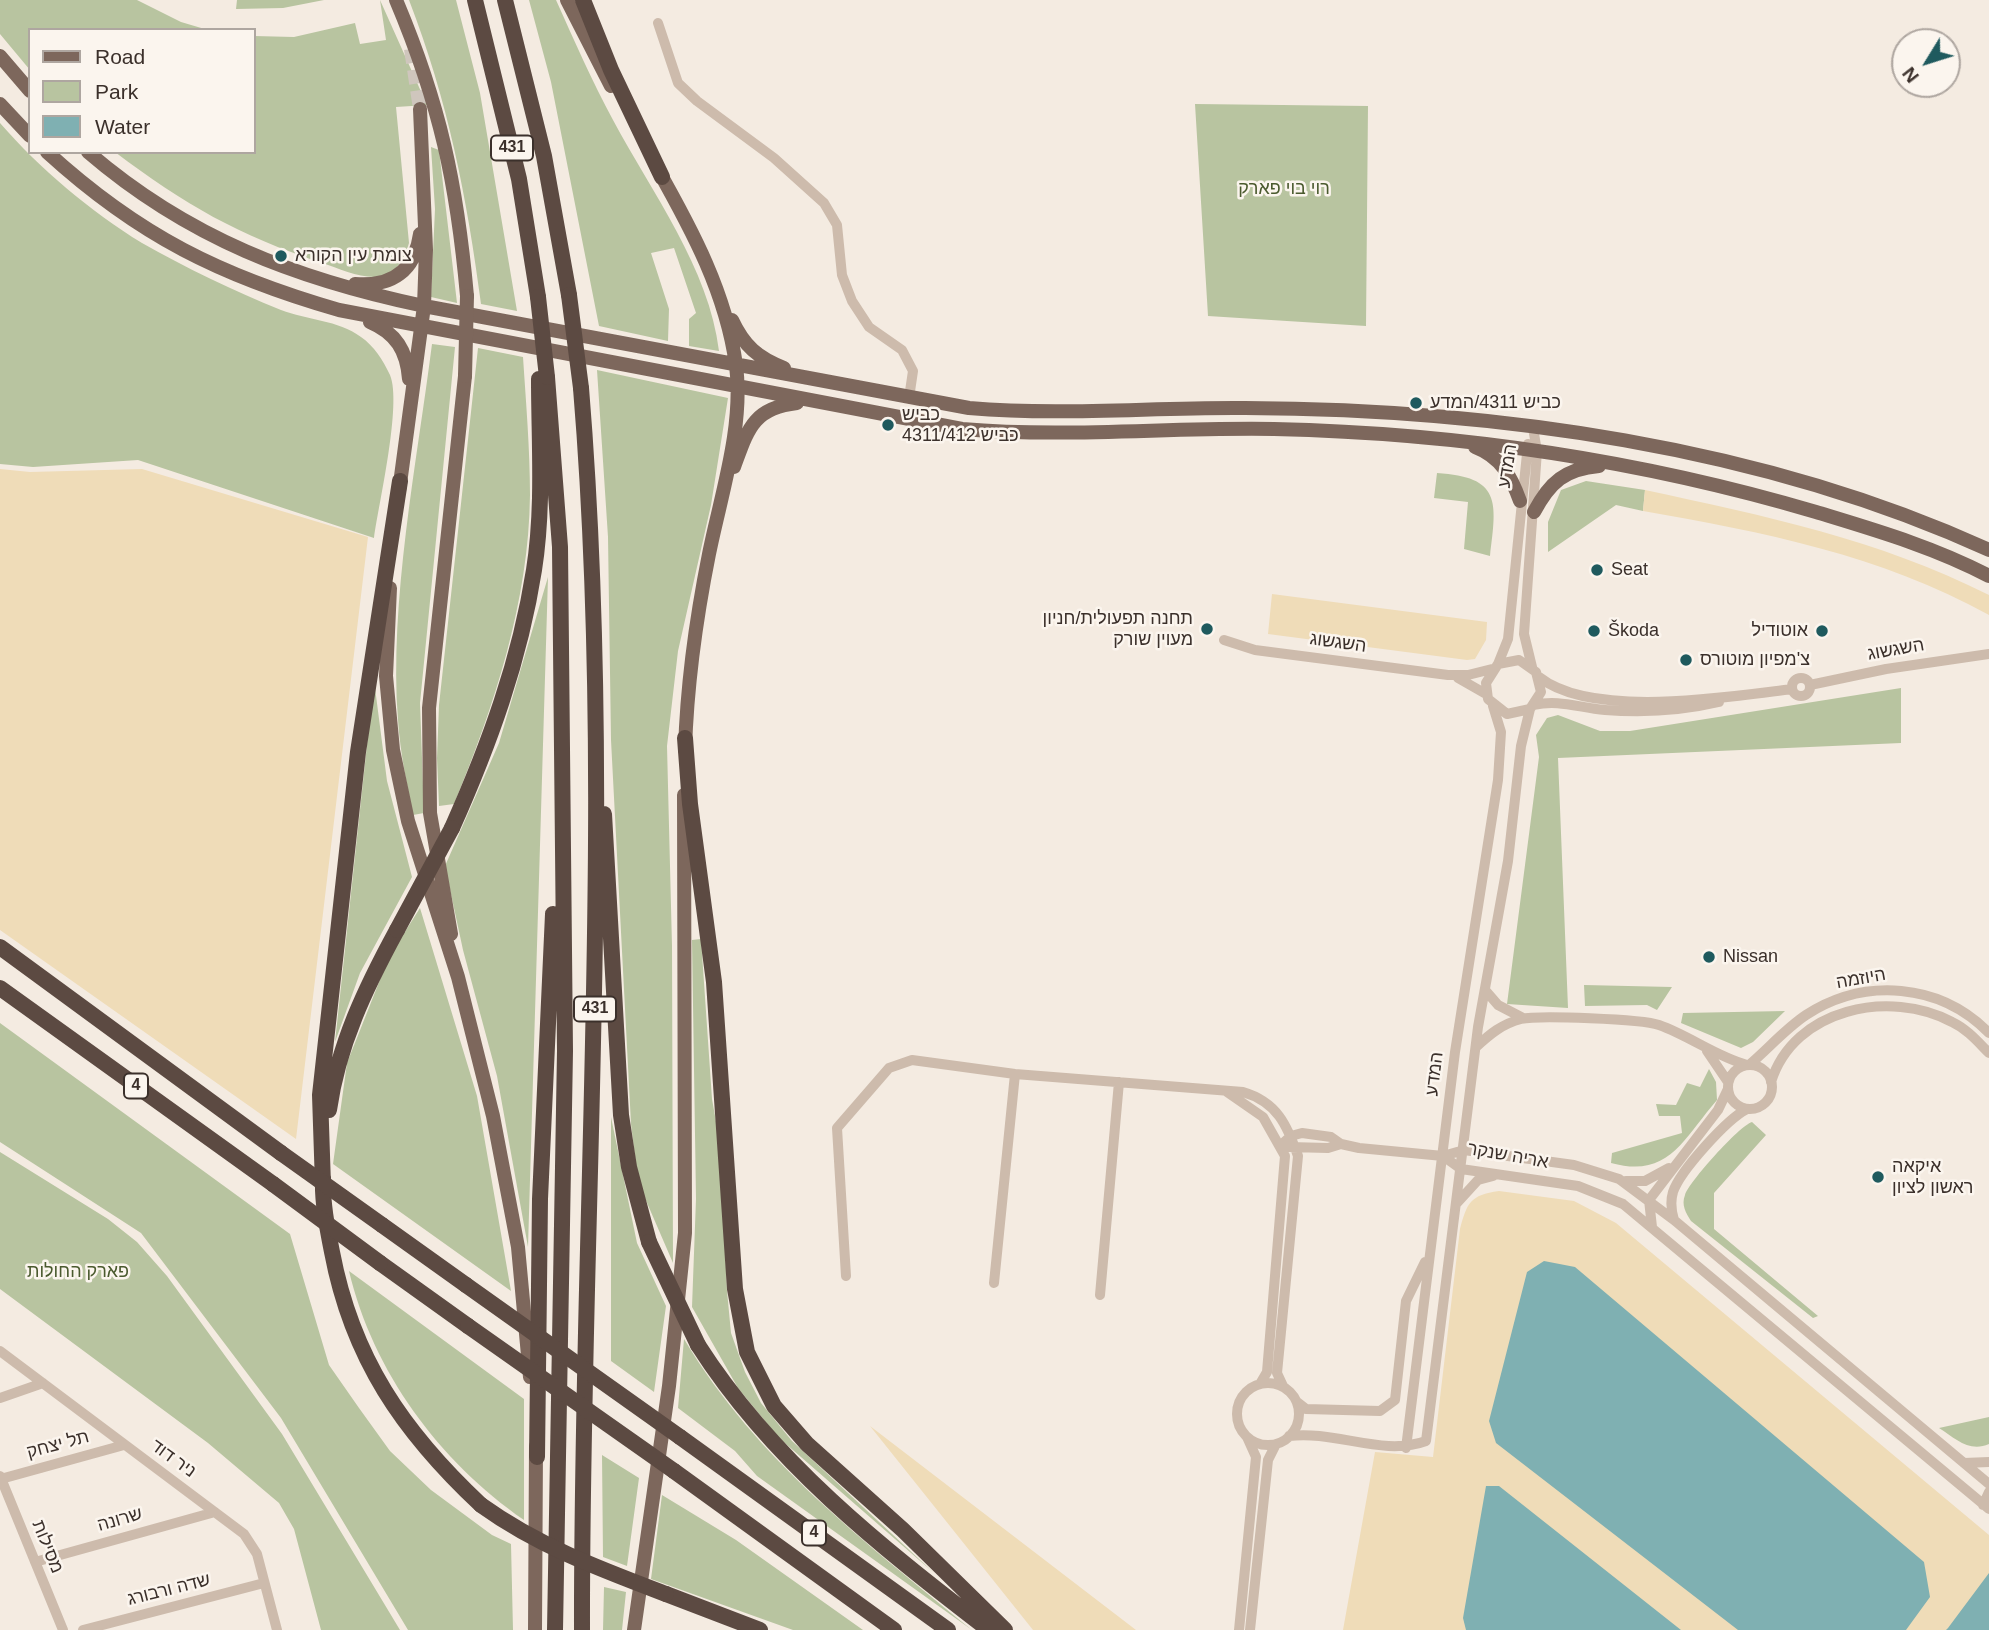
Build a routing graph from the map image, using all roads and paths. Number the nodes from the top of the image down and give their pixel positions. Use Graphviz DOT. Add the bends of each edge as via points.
graph roads {
  1 [pos="396,0"];
  2 [pos="475,0"];
  3 [pos="505,0"];
  4 [pos="516,0"];
  5 [pos="568,0"];
  6 [pos="583,0"];
  7 [pos="658,23"];
  8 [pos="0,56"];
  9 [pos="28,89"];
  10 [pos="0,104"];
  11 [pos="420,109"];
  12 [pos="28,134"];
  13 [pos="49,154"];
  14 [pos="90,154"];
  15 [pos="662,177"];
  16 [pos="425,187"];
  17 [pos="556,214"];
  18 [pos="329,282"];
  19 [pos="718,291"];
  20 [pos="424,306"];
  21 [pos="339,310"];
  22 [pos="422,327"];
  23 [pos="736,366"];
  24 [pos="543,376"];
  25 [pos="819,380"];
  26 [pos="737,388"];
  27 [pos="909,398"];
  28 [pos="411,400"];
  29 [pos="813,402"];
  30 [pos="1534,428"];
  31 [pos="1460,442"];
  32 [pos="1531,450"];
  33 [pos="1620,465"];
  34 [pos="400,481"];
  35 [pos="1520,501"];
  36 [pos="1534,512"];
  37 [pos="716,518"];
  38 [pos="1989,551"];
  39 [pos="1989,576"];
  40 [pos="594,610"];
  41 [pos="1224,640"];
  42 [pos="1989,654"];
  43 [pos="1495,666"];
  44 [pos="1536,672"];
  45 [pos="1448,675"];
  46 [pos="1486,694"];
  47 [pos="1752,694"];
  48 [pos="1493,706"];
  49 [pos="1532,707"];
  50 [pos="685,738"];
  51 [pos="561,792"];
  52 [pos="0,947"];
  53 [pos="458,977"];
  54 [pos="0,988"];
  55 [pos="1485,990"];
  56 [pos="1523,1018"];
  57 [pos="1989,1033"];
  58 [pos="1703,1046"];
  59 [pos="1476,1047"];
  60 [pos="1989,1053"];
  61 [pos="1748,1065"];
  62 [pos="1015,1074"];
  63 [pos="1119,1082"];
  64 [pos="1771,1082"];
  65 [pos="1728,1086"];
  66 [pos="1224,1090"];
  67 [pos="1747,1109"];
  68 [pos="1466,1127"];
  69 [pos="1291,1136"];
  70 [pos="1341,1144"];
  71 [pos="1280,1146"];
  72 [pos="1296,1149"];
  73 [pos="1464,1150"];
  74 [pos="1501,1155"];
  75 [pos="1443,1156"];
  76 [pos="1674,1165"];
  77 [pos="1461,1168"];
  78 [pos="1504,1175"];
  79 [pos="1619,1179"];
  80 [pos="323,1185"];
  81 [pos="1649,1200"];
  82 [pos="1455,1205"];
  83 [pos="1674,1220"];
  84 [pos="1652,1227"];
  85 [pos="1430,1254"];
  86 [pos="846,1276"];
  87 [pos="994,1283"];
  88 [pos="1100,1296"];
  89 [pos="0,1351"];
  90 [pos="43,1383"];
  91 [pos="1259,1384"];
  92 [pos="1283,1386"];
  93 [pos="0,1398"];
  94 [pos="1297,1402"];
  95 [pos="1289,1436"];
  96 [pos="1247,1437"];
  97 [pos="1276,1444"];
  98 [pos="124,1445"];
  99 [pos="1406,1448"];
  100 [pos="537,1457"];
  101 [pos="1989,1462"];
  102 [pos="1964,1463"];
  103 [pos="1,1477"];
  104 [pos="1989,1484"];
  105 [pos="1989,1492"];
  106 [pos="1987,1505"];
  107 [pos="215,1512"];
  108 [pos="35,1562"];
  109 [pos="264,1583"];
  110 [pos="63,1630"];
  111 [pos="83,1630"];
  112 [pos="277,1630"];
  113 [pos="535,1630"];
  114 [pos="555,1630"];
  115 [pos="582,1630"];
  116 [pos="634,1630"];
  117 [pos="760,1630"];
  118 [pos="894,1630"];
  119 [pos="948,1630"];
  120 [pos="989,1630"];
  121 [pos="1005,1630"];
  122 [pos="1239,1630"];
  123 [pos="1250,1630"];
  1 -- 53 [label="main road, bridge" via="441,121 467,296 465,376 429,721 430,813"];
  2 -- 24 [label="highway, 431, bridge" via="516,166 538,304"];
  3 -- 17 [label="highway, 431"];
  4 -- 17 [label="highway"];
  5 -- 15 [label="main road"];
  6 -- 15 [label="highway"];
  7 -- 27 [label="street" via="678,83 824,203 837,225 842,275 852,301 869,327 902,350 913,370"];
  8 -- 9 [label="main road"];
  10 -- 12 [label="main road"];
  11 -- 16 [label="main road"];
  13 -- 21 [label="main road" via="110,206 193,257 261,286"];
  14 -- 18 [label="main road" via="128,186 188,225 242,252"];
  15 -- 19 [label="main road"];
  16 -- 18 [label="main road" via="418,243 407,270 388,281 367,285"];
  16 -- 20 [label="main road"];
  17 -- 40 [label="highway, 431, bridge" via="581,388"];
  18 -- 20 [label="main road"];
  19 -- 23 [label="main road"];
  19 -- 25 [label="main road" via="752,351 765,361"];
  20 -- 22 [label="main road"];
  20 -- 23 [label="main road"];
  21 -- 22 [label="main road"];
  21 -- 28 [label="main road" via="394,337 406,357"];
  22 -- 26 [label="main road"];
  22 -- 28 [label="main road"];
  23 -- 25 [label="main road"];
  23 -- 26 [label="main road"];
  24 -- 51 [label="highway, 431" via="561,547"];
  24 -- 80 [label="highway, bridge" via="539,508 526,615 498,713 452,828 351,1025 337,1068 324,1143"];
  25 -- 27 [label="main road"];
  26 -- 29 [label="main road"];
  26 -- 37 [label="main road"];
  27 -- 30 [label="main road" via="1031,412 1236,408 1383,412"];
  28 -- 34 [label="main road"];
  29 -- 31 [label="main road" via="934,426 987,431 1272,429"];
  29 -- 37 [label="main road" via="780,405 757,419 746,434"];
  30 -- 32 [label="street, המדע"];
  30 -- 38 [label="main road" via="1651,447 1792,480 1913,518"];
  31 -- 32 [label="main road"];
  31 -- 35 [label="main road" via="1500,463"];
  32 -- 33 [label="main road"];
  32 -- 35 [label="street, המדע"];
  32 -- 36 [label="street, המדע"];
  33 -- 36 [label="main road" via="1585,467 1560,476"];
  33 -- 39 [label="main road" via="1714,484 1855,524 1943,554"];
  34 -- 53 [label="main road" via="386,655 393,750 408,821"];
  34 -- 80 [label="highway" via="358,752 321,1081"];
  35 -- 43 [label="street, המדע" via="1508,639"];
  36 -- 44 [label="street, המדע" via="1524,634"];
  37 -- 50 [label="main road" via="693,645"];
  40 -- 115 [label="highway, 431" via="595,1065"];
  40 -- 120 [label="highway, bridge" via="621,1115 649,1241 698,1345 738,1404 796,1468"];
  41 -- 45 [label="street, השגשוג" via="1255,649"];
  42 -- 47 [label="street, השגשוג" via="1810,685 1804,696 1797,696 1792,689"];
  43 -- 44 [label="street" via="1512,659"];
  43 -- 45 [label="street, השגשוג" via="1468,676"];
  43 -- 46 [label="street"];
  44 -- 47 [label="street" via="1569,694 1618,701"];
  44 -- 49 [label="street" via="1541,692"];
  45 -- 46 [label="street, השגשוג" via="1471,682"];
  46 -- 48 [label="street"];
  47 -- 49 [label="street" via="1655,712 1560,702"];
  48 -- 49 [label="street" via="1515,715"];
  48 -- 75 [label="street, המדע" via="1501,732 1498,780 1456,1042"];
  49 -- 55 [label="street" via="1521,746 1508,861"];
  50 -- 116 [label="main road" via="685,1233"];
  50 -- 121 [label="highway" via="714,982 735,1289 747,1352 774,1406 797,1434"];
  51 -- 100 [label="highway" via="540,1199"];
  51 -- 114 [label="highway, 431" via="565,1051"];
  52 -- 119 [label="highway, 4, bridge"];
  53 -- 100 [label="main road" via="493,1116 518,1247"];
  54 -- 118 [label="highway, 4, bridge"];
  55 -- 56 [label="street" via="1498,1005"];
  55 -- 59 [label="street"];
  56 -- 58 [label="street" via="1651,1022"];
  56 -- 59 [label="street" via="1504,1025"];
  57 -- 61 [label="street, היוזמה" via="1960,1009 1933,997 1912,991 1870,991 1830,1002 1804,1016"];
  58 -- 61 [label="street"];
  58 -- 65 [label="street"];
  59 -- 68 [label="street"];
  60 -- 64 [label="street, היוזמה" via="1956,1023 1933,1013 1896,1006 1869,1007 1839,1014 1812,1028 1789,1049"];
  61 -- 64 [label="street" via="1760,1068"];
  61 -- 65 [label="street" via="1735,1071"];
  62 -- 63 [label="street"];
  62 -- 86 [label="street" via="912,1060 899,1063 844,1117 836,1139"];
  62 -- 87 [label="street"];
  63 -- 66 [label="street"];
  63 -- 88 [label="street"];
  64 -- 67 [label="street" via="1765,1103"];
  65 -- 67 [label="street" via="1732,1101"];
  65 -- 76 [label="street" via="1718,1110"];
  66 -- 69 [label="street" via="1256,1096 1274,1108"];
  66 -- 71 [label="street" via="1263,1117"];
  67 -- 83 [label="street" via="1732,1119 1678,1183 1671,1201"];
  68 -- 73 [label="street"];
  68 -- 74 [label="street" via="1477,1143"];
  69 -- 70 [label="street" via="1331,1137"];
  69 -- 71 [label="street"];
  69 -- 72 [label="street"];
  70 -- 72 [label="street"];
  70 -- 75 [label="street"];
  71 -- 72 [label="street"];
  71 -- 91 [label="street" via="1285,1156 1267,1372"];
  72 -- 92 [label="street" via="1277,1373"];
  73 -- 74 [label="street, אריה שנקר"];
  73 -- 75 [label="street, אריה שנקר"];
  73 -- 77 [label="street"];
  74 -- 79 [label="street, אריה שנקר" via="1574,1165"];
  75 -- 77 [label="street, אריה שנקר"];
  75 -- 85 [label="street, המדע"];
  76 -- 79 [label="street" via="1645,1181"];
  76 -- 81 [label="street"];
  77 -- 78 [label="street, אריה שנקר"];
  77 -- 82 [label="street"];
  78 -- 82 [label="street" via="1478,1180"];
  78 -- 84 [label="street, אריה שנקר" via="1593,1190 1623,1204"];
  79 -- 81 [label="street, אריה שנקר"];
  80 -- 117 [label="highway, bridge" via="337,1279 370,1368 401,1419 481,1505 568,1557"];
  81 -- 83 [label="street, אריה שנקר"];
  81 -- 84 [label="street"];
  82 -- 99 [label="street" via="1426,1441"];
  83 -- 102 [label="street, אריה שנקר"];
  84 -- 106 [label="street, אריה שנקר"];
  85 -- 94 [label="street" via="1406,1301 1395,1399 1380,1411 1306,1409"];
  85 -- 99 [label="street, המדע"];
  89 -- 90 [label="street, ניר דוד"];
  90 -- 93 [label="street"];
  90 -- 98 [label="street, ניר דוד"];
  91 -- 92 [label="street"];
  91 -- 96 [label="street" via="1245,1392 1237,1410"];
  92 -- 94 [label="street"];
  94 -- 95 [label="street" via="1298,1423"];
  95 -- 97 [label="street"];
  95 -- 99 [label="street" via="1310,1433"];
  96 -- 97 [label="street"];
  96 -- 122 [label="street" via="1256,1457"];
  97 -- 123 [label="street" via="1268,1460"];
  98 -- 103 [label="street, תל יצחק"];
  98 -- 107 [label="street, ניר דוד"];
  100 -- 113 [label="main road"];
  101 -- 102 [label="street"];
  102 -- 104 [label="street, אריה שנקר"];
  103 -- 108 [label="street, מסילות"];
  105 -- 106 [label="street"];
  107 -- 108 [label="street, שרונה"];
  107 -- 109 [label="street, ניר דוד" via="250,1542"];
  108 -- 110 [label="street, מסילות"];
  109 -- 111 [label="street, שדה ורבורג"];
  109 -- 112 [label="street, ניר דוד"];
}
